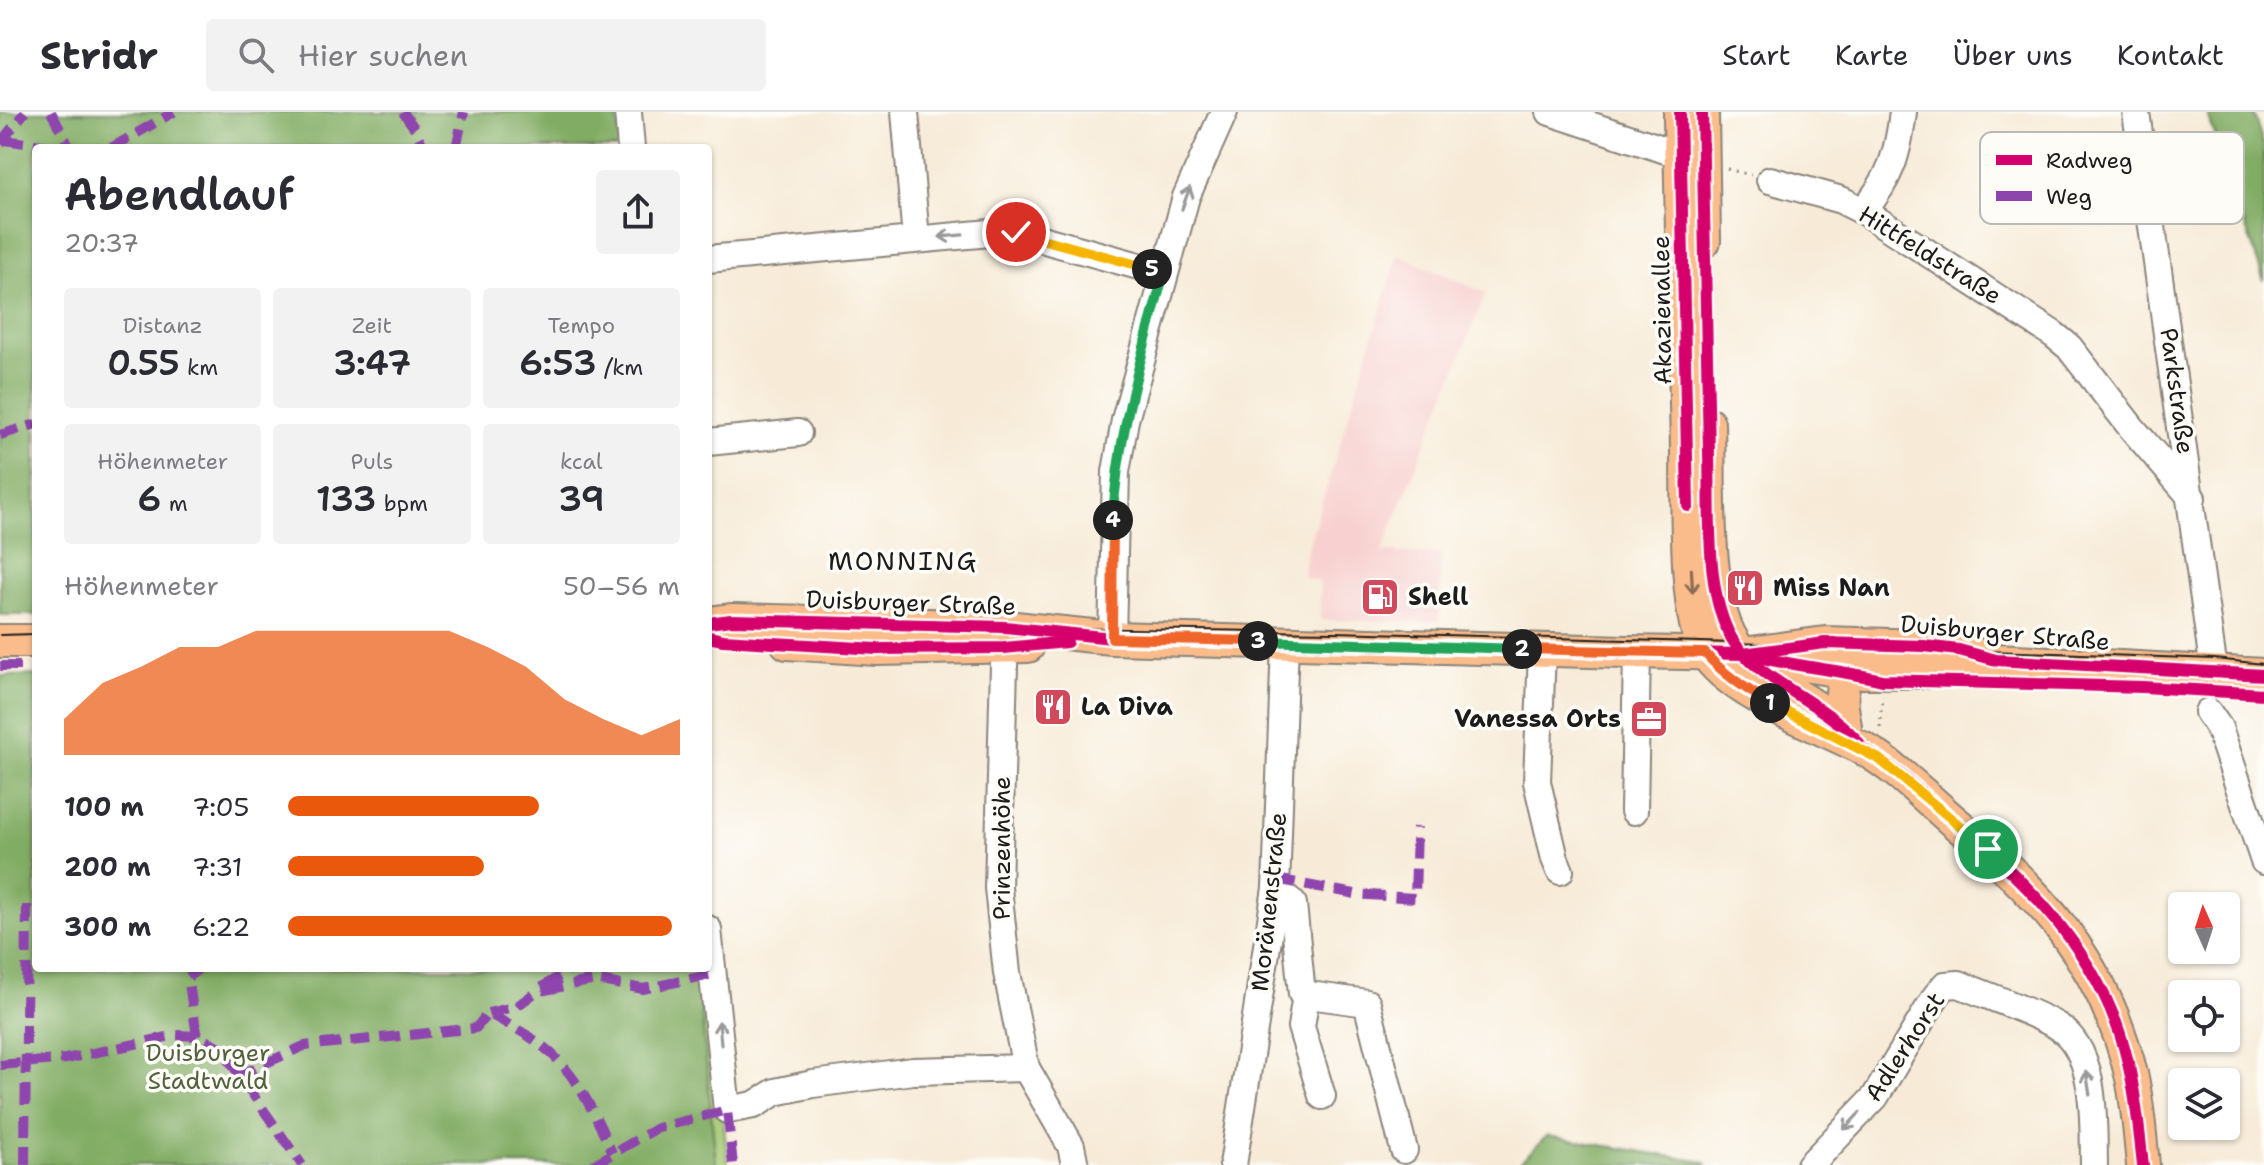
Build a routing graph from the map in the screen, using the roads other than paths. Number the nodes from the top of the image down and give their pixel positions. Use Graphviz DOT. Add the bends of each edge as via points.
graph roads {
  1 [pos="628,112"];
  2 [pos="905,112"];
  3 [pos="1224,112"];
  4 [pos="1550,112"];
  5 [pos="1680,112"];
  6 [pos="1702,112"];
  7 [pos="1903,112"];
  8 [pos="2136,112"];
  9 [pos="2139,132"];
  10 [pos="631,144"];
  11 [pos="1692,159"];
  12 [pos="1770,180"];
  13 [pos="1863,211"];
  14 [pos="2152,224"];
  15 [pos="916,239"];
  16 [pos="712,259"];
  17 [pos="1164,273"];
  18 [pos="798,433"];
  19 [pos="712,442"];
  20 [pos="2192,498"];
  21 [pos="712,622"];
  22 [pos="861,635"];
  23 [pos="712,638"];
  24 [pos="1004,638"];
  25 [pos="1112,638"];
  26 [pos="0,641"];
  27 [pos="32,641"];
  28 [pos="1285,642"];
  29 [pos="1542,650"];
  30 [pos="1637,652"];
  31 [pos="1705,653"];
  32 [pos="1743,654"];
  33 [pos="1996,660"];
  34 [pos="2214,671"];
  35 [pos="1848,672"];
  36 [pos="2264,675"];
  37 [pos="2208,712"];
  38 [pos="1863,744"];
  39 [pos="1634,811"];
  40 [pos="2264,861"];
  41 [pos="1560,871"];
  42 [pos="1276,888"];
  43 [pos="712,967"];
  44 [pos="1306,995"];
  45 [pos="1026,1068"];
  46 [pos="1322,1096"];
  47 [pos="1404,1150"];
  48 [pos="1233,1163"];
  49 [pos="1075,1165"];
  50 [pos="1810,1165"];
  51 [pos="2094,1165"];
  52 [pos="2143,1165"];
  1 -- 10 [label="street"];
  2 -- 15 [label="street"];
  17 -- 3 [label="street, one-way" via="1186,197"];
  4 -- 11 [label="street"];
  5 -- 11 [label="main road, Akazienallee"];
  6 -- 11 [label="main road, Akazienallee"];
  7 -- 13 [label="street" via="1894,165"];
  8 -- 9 [label="street, Parkstraße"];
  11 -- 31 [label="main road, Akazienallee, one-way" via="1688,506 1693,606"];
  11 -- 32 [label="main road, Akazienallee" via="1705,301 1714,576 1723,623"];
  12 -- 13 [label="street, Hittfeldstraße"];
  13 -- 20 [label="street, Hittfeldstraße" via="2069,347"];
  14 -- 20 [label="street, Parkstraße"];
  15 -- 16 [label="street"];
  17 -- 15 [label="street, one-way" via="1016,232"];
  17 -- 25 [label="street" via="1116,472"];
  18 -- 19 [label="street"];
  20 -- 34 [label="street, Parkstraße"];
  21 -- 22 [label="main road, Duisburger Straße" via="731,620"];
  22 -- 23 [label="main road, Duisburger Straße"];
  22 -- 24 [label="main road, Duisburger Straße"];
  24 -- 25 [label="main road, Duisburger Straße"];
  24 -- 45 [label="street, Prinzenhöhe" via="998,888 1007,973"];
  25 -- 28 [label="main road, Duisburger Straße"];
  26 -- 27 [label="main road"];
  28 -- 29 [label="main road, Duisburger Straße"];
  28 -- 42 [label="street, Moränenstraße"];
  29 -- 30 [label="main road, Duisburger Straße"];
  29 -- 41 [label="street" via="1537,782"];
  30 -- 31 [label="main road, Duisburger Straße"];
  30 -- 39 [label="street"];
  31 -- 32 [label="main road, Duisburger Straße"];
  31 -- 38 [label="main road" via="1746,689 1802,721"];
  32 -- 33 [label="main road, Duisburger Straße" via="1825,643 1924,646"];
  32 -- 35 [label="main road, Duisburger Straße"];
  32 -- 38 [label="main road"];
  33 -- 34 [label="main road, Duisburger Straße"];
  33 -- 35 [label="main road, Duisburger Straße" via="1926,672"];
  34 -- 36 [label="main road, Duisburger Straße"];
  35 -- 38 [label="main road" via="1840,698"];
  37 -- 40 [label="street" via="2219,728"];
  38 -- 52 [label="main road" via="1988,849 2051,912 2082,954 2120,1034 2132,1079"];
  42 -- 44 [label="street" via="1293,904"];
  42 -- 48 [label="street, Moränenstraße"];
  45 -- 43 [label="street, one-way" via="913,1071 813,1084 727,1110"];
  44 -- 46 [label="street" via="1301,1027"];
  44 -- 47 [label="street" via="1367,1003"];
  45 -- 49 [label="street, Prinzenhöhe" via="1071,1146"];
  51 -- 50 [label="street, Adlerhorst, one-way" via="2086,1064 2073,1039 2058,1026 1959,984 1945,985 1875,1097"];
}
